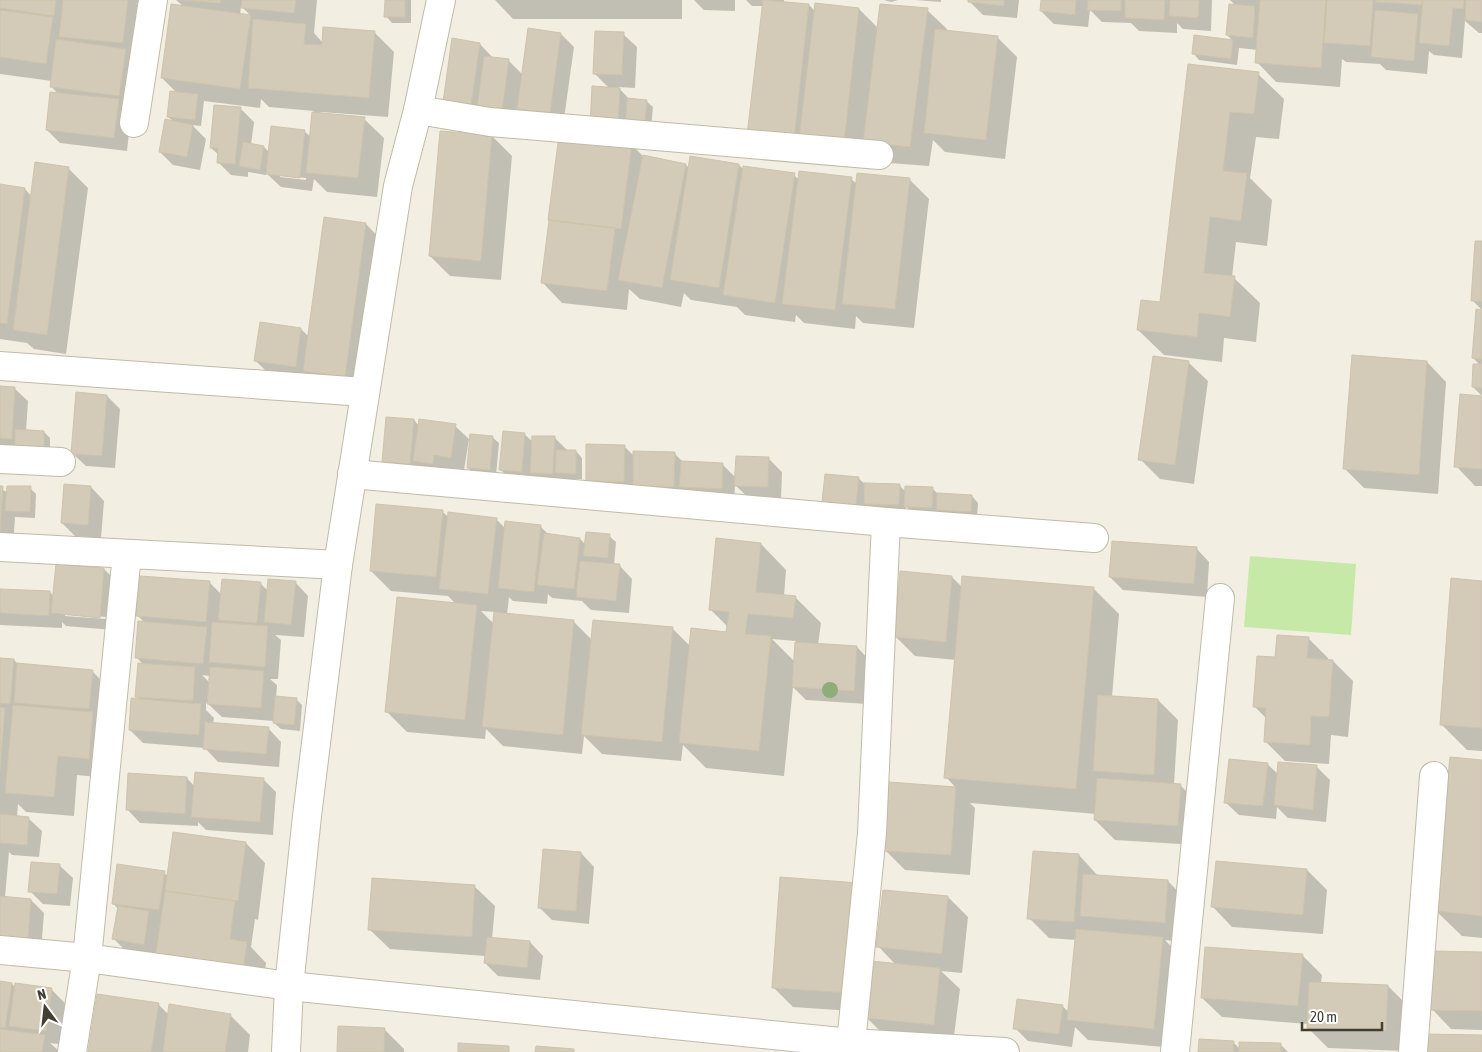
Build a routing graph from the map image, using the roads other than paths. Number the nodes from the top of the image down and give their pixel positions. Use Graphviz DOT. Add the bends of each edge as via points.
graph roads {
  1 [pos="153,0"];
  2 [pos="442,0"];
  3 [pos="418,110"];
  4 [pos="134,123"];
  5 [pos="879,155"];
  6 [pos="0,366"];
  7 [pos="364,392"];
  8 [pos="0,459"];
  9 [pos="61,462"];
  10 [pos="352,474"];
  11 [pos="886,522"];
  12 [pos="1094,538"];
  13 [pos="0,547"];
  14 [pos="127,554"];
  15 [pos="338,565"];
  16 [pos="1220,598"];
  17 [pos="1434,776"];
  18 [pos="0,950"];
  19 [pos="87,958"];
  20 [pos="290,986"];
  21 [pos="851,1043"];
  22 [pos="72,1052"];
  23 [pos="286,1052"];
  24 [pos="1005,1052"];
  25 [pos="1175,1052"];
  26 [pos="1413,1052"];
  1 -- 4 [label="street"];
  2 -- 3 [label="street"];
  3 -- 5 [label="street" via="490,122"];
  3 -- 7 [label="street" via="398,186"];
  6 -- 7 [label="street"];
  7 -- 10 [label="street"];
  8 -- 9 [label="street"];
  10 -- 11 [label="street"];
  10 -- 15 [label="street"];
  11 -- 12 [label="street"];
  11 -- 21 [label="street" via="872,833"];
  13 -- 14 [label="street"];
  14 -- 15 [label="street"];
  14 -- 19 [label="street"];
  15 -- 20 [label="street"];
  16 -- 25 [label="street"];
  17 -- 26 [label="street"];
  18 -- 19 [label="street"];
  19 -- 20 [label="street"];
  19 -- 22 [label="street"];
  20 -- 21 [label="street"];
  20 -- 23 [label="street"];
  21 -- 24 [label="street"];
}
